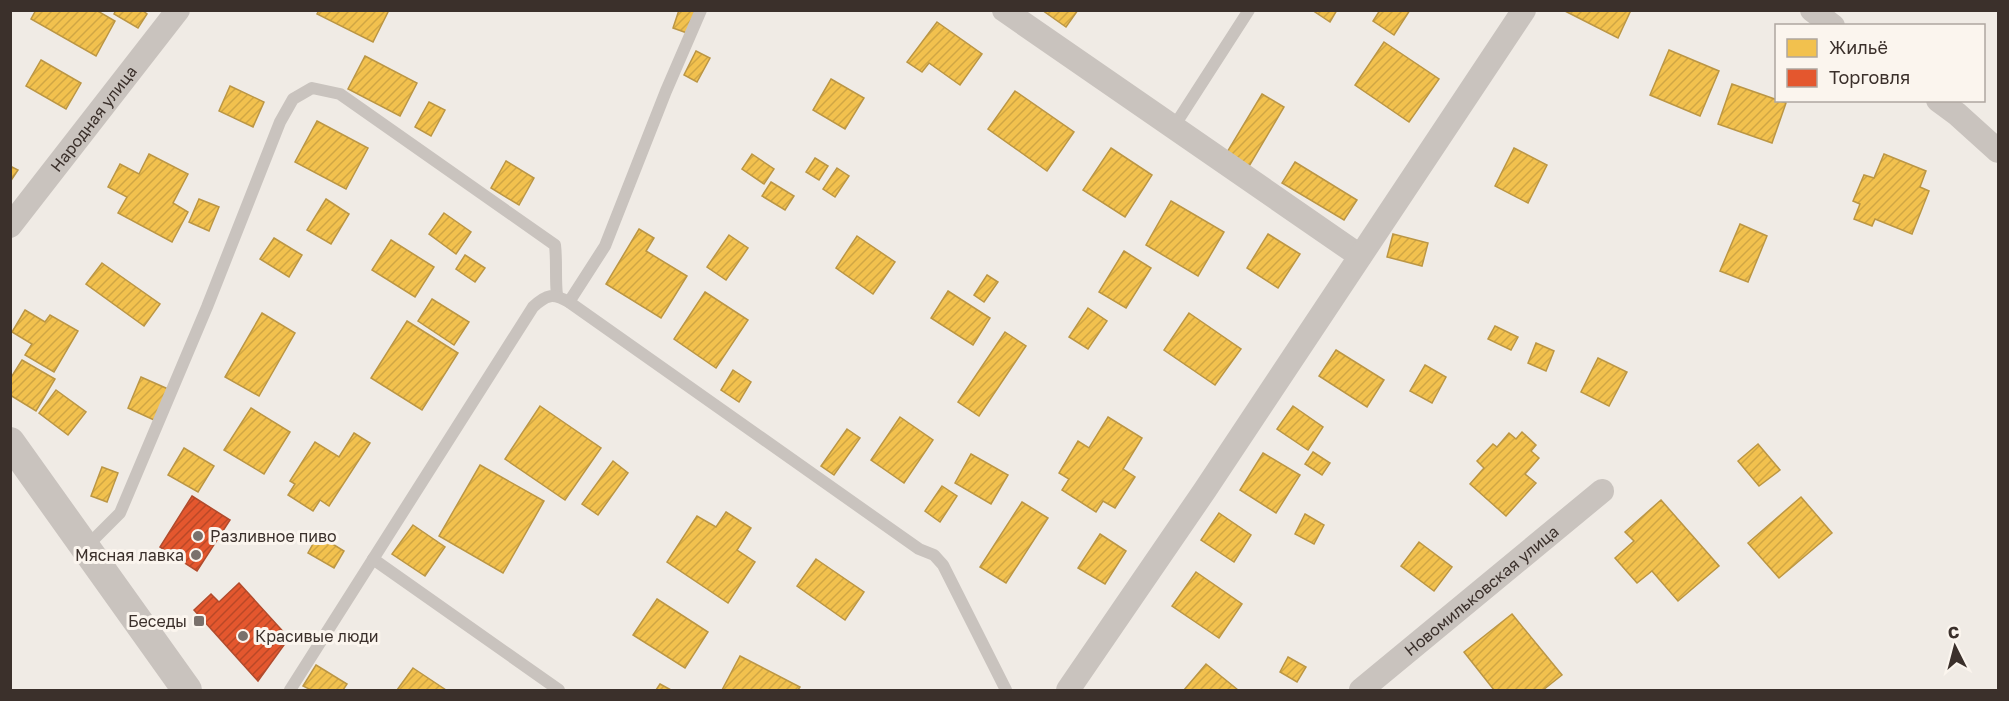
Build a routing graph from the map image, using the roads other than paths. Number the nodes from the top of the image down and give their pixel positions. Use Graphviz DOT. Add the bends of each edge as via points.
graph roads {
  1 [pos="178,10"];
  2 [pos="701,10"];
  3 [pos="1004,10"];
  4 [pos="1249,10"];
  5 [pos="1524,10"];
  6 [pos="1812,10"];
  7 [pos="1830,24"];
  8 [pos="1941,102"];
  9 [pos="1173,128"];
  10 [pos="1998,151"];
  11 [pos="10,225"];
  12 [pos="1360,256"];
  13 [pos="557,295"];
  14 [pos="570,302"];
  15 [pos="10,442"];
  16 [pos="1602,491"];
  17 [pos="85,547"];
  18 [pos="373,559"];
  19 [pos="187,690"];
  20 [pos="290,690"];
  21 [pos="559,690"];
  22 [pos="1006,690"];
  23 [pos="1068,690"];
  24 [pos="1361,690"];
  1 -- 11 [label="street, Народная улица"];
  2 -- 14 [label="lane" via="605,246"];
  3 -- 9 [label="street"];
  4 -- 9 [label="lane"];
  5 -- 12 [label="street"];
  6 -- 7 [label="street"];
  8 -- 10 [label="street"];
  9 -- 12 [label="street"];
  12 -- 23 [label="street"];
  13 -- 14 [label="lane"];
  13 -- 17 [label="lane" via="555,245 340,94 312,88 293,99 280,122 120,513"];
  13 -- 18 [label="lane" via="543,297 533,307"];
  14 -- 22 [label="lane" via="919,549 934,555 943,565"];
  15 -- 17 [label="street"];
  16 -- 24 [label="street, Новомильковская улица"];
  17 -- 19 [label="street"];
  18 -- 20 [label="lane"];
  18 -- 21 [label="lane"];
}
